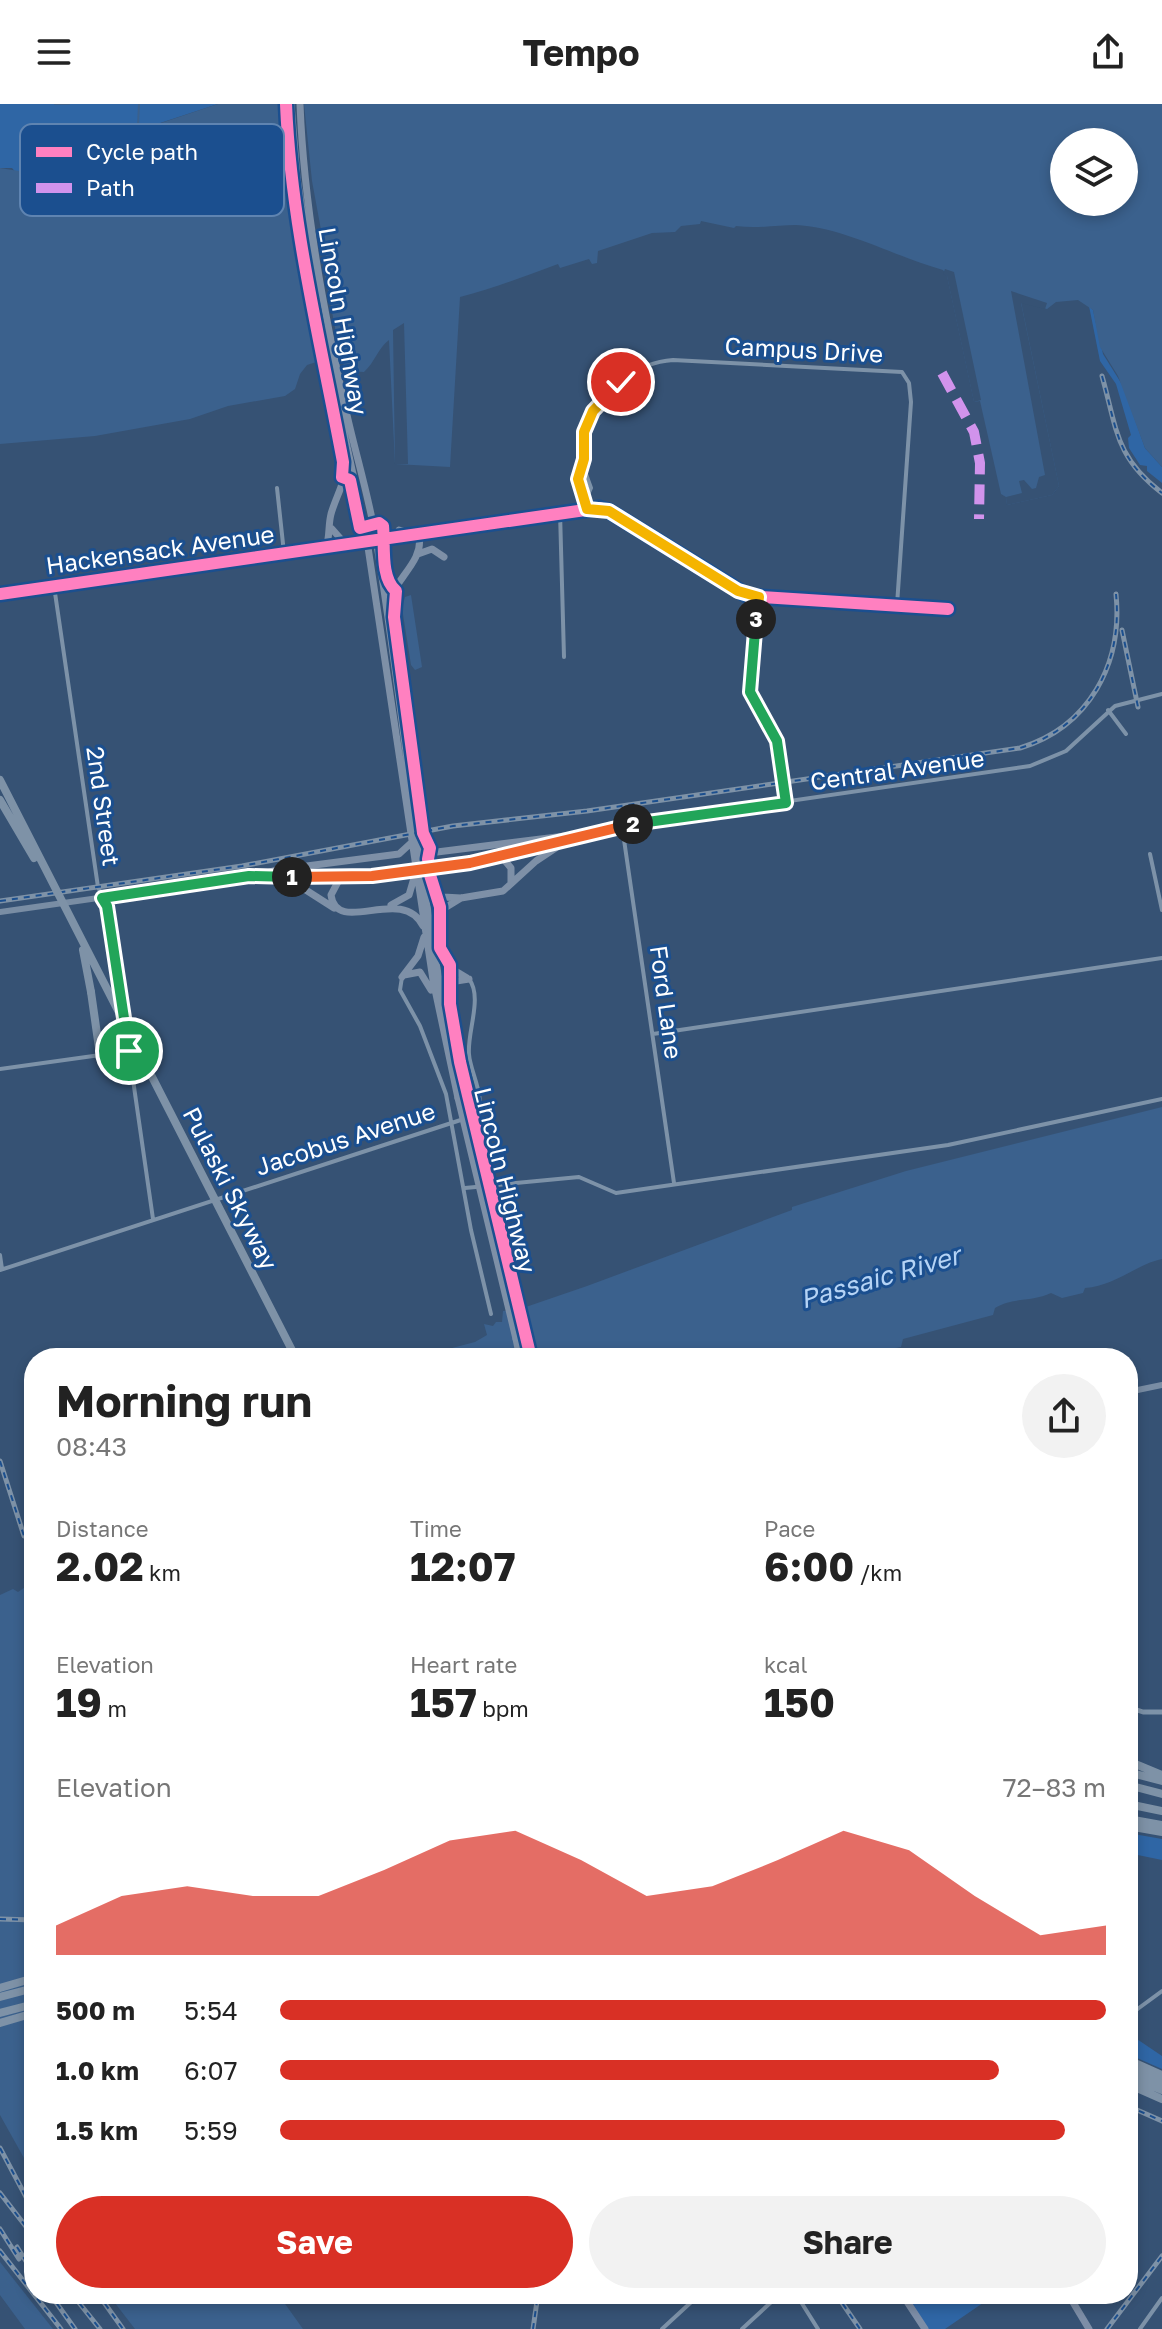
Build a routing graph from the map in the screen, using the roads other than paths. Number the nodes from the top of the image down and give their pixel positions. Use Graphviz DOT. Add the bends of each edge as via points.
graph roads {
  1 [pos="291,104"];
  2 [pos="300,104"];
  3 [pos="336,385"];
  4 [pos="347,449"];
  5 [pos="583,466"];
  6 [pos="277,488"];
  7 [pos="586,499"];
  8 [pos="587,509"];
  9 [pos="560,512"];
  10 [pos="332,529"];
  11 [pos="399,530"];
  12 [pos="441,531"];
  13 [pos="371,533"];
  14 [pos="419,536"];
  15 [pos="372,543"];
  16 [pos="344,544"];
  17 [pos="326,548"];
  18 [pos="284,553"];
  19 [pos="418,554"];
  20 [pos="444,557"];
  21 [pos="54,586"];
  22 [pos="0,594"];
  23 [pos="759,597"];
  24 [pos="897,605"];
  25 [pos="387,609"];
  26 [pos="948,609"];
  27 [pos="564,657"];
  28 [pos="1162,694"];
  29 [pos="1108,710"];
  30 [pos="1126,734"];
  31 [pos="0,780"];
  32 [pos="0,791"];
  33 [pos="0,800"];
  34 [pos="786,803"];
  35 [pos="622,826"];
  36 [pos="575,835"];
  37 [pos="411,843"];
  38 [pos="421,846"];
  39 [pos="1150,854"];
  40 [pos="501,856"];
  41 [pos="415,863"];
  42 [pos="260,875"];
  43 [pos="425,876"];
  44 [pos="340,878"];
  45 [pos="510,885"];
  46 [pos="102,898"];
  47 [pos="461,898"];
  48 [pos="385,908"];
  49 [pos="337,909"];
  50 [pos="1162,910"];
  51 [pos="0,912"];
  52 [pos="429,932"];
  53 [pos="436,949"];
  54 [pos="1162,958"];
  55 [pos="402,977"];
  56 [pos="469,979"];
  57 [pos="442,1010"];
  58 [pos="653,1034"];
  59 [pos="129,1051"];
  60 [pos="100,1055"];
  61 [pos="0,1069"];
  62 [pos="1162,1099"];
  63 [pos="452,1123"];
  64 [pos="675,1184"];
  65 [pos="465,1188"];
  66 [pos="153,1219"];
  67 [pos="0,1255"];
  68 [pos="1,1270"];
  69 [pos="491,1314"];
  70 [pos="288,1348"];
  71 [pos="288,1348"];
  72 [pos="521,1348"];
  73 [pos="1162,1385"];
  74 [pos="1138,1390"];
  75 [pos="1138,1709"];
  76 [pos="1162,1712"];
  77 [pos="1138,1766"];
  78 [pos="1138,1774"];
  79 [pos="1162,1778"];
  80 [pos="1138,1788"];
  81 [pos="1162,1794"];
  82 [pos="1138,1806"];
  83 [pos="1162,1811"];
  84 [pos="1138,1821"];
  85 [pos="1162,1825"];
  86 [pos="1138,1828"];
  87 [pos="1162,1832"];
  88 [pos="24,1981"];
  89 [pos="0,1988"];
  90 [pos="24,1991"];
  91 [pos="1162,1991"];
  92 [pos="0,1997"];
  93 [pos="24,2007"];
  94 [pos="1138,2009"];
  95 [pos="0,2013"];
  96 [pos="24,2016"];
  97 [pos="0,2023"];
  98 [pos="1138,2062"];
  99 [pos="1138,2064"];
  100 [pos="1162,2068"];
  101 [pos="1138,2073"];
  102 [pos="1162,2075"];
  103 [pos="1138,2080"];
  104 [pos="1162,2083"];
  105 [pos="1138,2088"];
  106 [pos="1162,2090"];
  107 [pos="1162,2099"];
  108 [pos="1162,2298"];
  109 [pos="689,2304"];
  110 [pos="769,2304"];
  111 [pos="802,2304"];
  112 [pos="909,2304"];
  113 [pos="1074,2304"];
  114 [pos="664,2328"];
  115 [pos="742,2329"];
  116 [pos="818,2329"];
  117 [pos="925,2329"];
  118 [pos="1089,2329"];
  119 [pos="1140,2329"];
  1 -- 3 [label="highway, Lincoln Highway" via="301,201"];
  2 -- 3 [label="highway, Lincoln Highway"];
  3 -- 4 [label="highway, Lincoln Highway"];
  3 -- 13 [label="highway, Lincoln Highway"];
  4 -- 10 [label="highway" via="346,474 330,517"];
  4 -- 13 [label="highway, Lincoln Highway"];
  5 -- 7 [label="street, Campus Drive" via="591,488"];
  5 -- 7 [label="street, Campus Drive" via="578,479"];
  5 -- 24 [label="street, Campus Drive" via="588,420 621,382 651,363 902,372 911,402"];
  6 -- 18 [label="street"];
  7 -- 8 [label="street, Campus Drive"];
  8 -- 9 [label="street, Hackensack Avenue"];
  8 -- 23 [label="street, Hackensack Avenue" via="609,511 738,591"];
  9 -- 12 [label="street, Hackensack Avenue"];
  9 -- 27 [label="street"];
  10 -- 16 [label="highway"];
  10 -- 17 [label="highway"];
  11 -- 12 [label="street, Hackensack Avenue"];
  11 -- 13 [label="street, Hackensack Avenue"];
  11 -- 14 [label="highway"];
  12 -- 14 [label="street, Hackensack Avenue"];
  13 -- 15 [label="highway, Lincoln Highway"];
  13 -- 16 [label="street, Hackensack Avenue"];
  14 -- 15 [label="street, Hackensack Avenue"];
  14 -- 19 [label="highway"];
  15 -- 16 [label="street, Hackensack Avenue"];
  15 -- 25 [label="highway, Lincoln Highway"];
  15 -- 37 [label="highway, Lincoln Highway"];
  16 -- 17 [label="street, Hackensack Avenue"];
  17 -- 18 [label="street, Hackensack Avenue"];
  18 -- 21 [label="street, Hackensack Avenue"];
  19 -- 20 [label="highway" via="432,549"];
  19 -- 25 [label="highway"];
  21 -- 22 [label="street, Hackensack Avenue"];
  21 -- 46 [label="street, 2nd Street"];
  23 -- 24 [label="street, Hackensack Avenue"];
  23 -- 34 [label="street" via="750,692 777,741"];
  24 -- 26 [label="street, Hackensack Avenue"];
  25 -- 38 [label="highway, Lincoln Highway"];
  28 -- 29 [label="street, Central Avenue"];
  29 -- 30 [label="street"];
  29 -- 34 [label="street, Central Avenue" via="1066,751 1030,766"];
  31 -- 70 [label="highway, Pulaski Skyway, bridge"];
  32 -- 60 [label="highway, bridge" via="80,943"];
  33 -- 71 [label="highway, Pulaski Skyway, bridge"];
  34 -- 35 [label="street, Central Avenue"];
  35 -- 36 [label="street, Central Avenue"];
  35 -- 58 [label="street, Ford Lane"];
  36 -- 38 [label="highway" via="434,853"];
  36 -- 40 [label="street, Central Avenue"];
  36 -- 45 [label="highway"];
  37 -- 41 [label="highway, Lincoln Highway"];
  37 -- 42 [label="highway" via="399,854"];
  38 -- 43 [label="highway, Lincoln Highway"];
  39 -- 50 [label="street"];
  40 -- 44 [label="main road, Central Avenue, bridge"];
  40 -- 45 [label="highway" via="512,871"];
  41 -- 48 [label="highway" via="411,892"];
  41 -- 52 [label="highway, Lincoln Highway"];
  42 -- 44 [label="main road, Central Avenue"];
  42 -- 46 [label="main road, Central Avenue"];
  42 -- 49 [label="highway" via="302,887"];
  43 -- 47 [label="highway" via="438,896"];
  43 -- 52 [label="highway, Lincoln Highway"];
  44 -- 49 [label="highway" via="332,892"];
  45 -- 47 [label="highway" via="500,892"];
  46 -- 51 [label="main road, Central Avenue"];
  46 -- 59 [label="street, 2nd Street"];
  47 -- 52 [label="highway" via="443,909"];
  48 -- 49 [label="highway" via="350,913"];
  48 -- 52 [label="highway" via="410,910"];
  52 -- 53 [label="highway, Lincoln Highway"];
  52 -- 55 [label="highway"];
  52 -- 57 [label="highway, Lincoln Highway"];
  53 -- 56 [label="highway" via="447,966"];
  53 -- 57 [label="highway, Lincoln Highway"];
  54 -- 58 [label="street"];
  55 -- 57 [label="highway" via="423,973"];
  55 -- 63 [label="street" via="400,990 431,1052"];
  56 -- 57 [label="highway" via="450,982"];
  56 -- 63 [label="street, Jacobus Avenue" via="475,991 469,1051 480,1107 474,1116"];
  57 -- 72 [label="highway, Lincoln Highway, bridge"];
  58 -- 64 [label="street, Ford Lane"];
  59 -- 60 [label="street"];
  59 -- 66 [label="street, 2nd Street"];
  60 -- 61 [label="street"];
  62 -- 64 [label="street" via="948,1145"];
  63 -- 65 [label="street"];
  63 -- 66 [label="street, Jacobus Avenue"];
  64 -- 65 [label="street" via="613,1193 579,1177"];
  65 -- 69 [label="street"];
  66 -- 68 [label="street, Jacobus Avenue"];
  67 -- 68 [label="street"];
  73 -- 74 [label="main road"];
  75 -- 76 [label="street"];
  77 -- 79 [label="highway"];
  78 -- 79 [label="highway"];
  80 -- 81 [label="highway"];
  82 -- 83 [label="highway"];
  84 -- 85 [label="highway"];
  86 -- 87 [label="highway"];
  88 -- 89 [label="highway"];
  90 -- 92 [label="highway"];
  91 -- 94 [label="street"];
  93 -- 95 [label="highway"];
  96 -- 97 [label="highway"];
  98 -- 100 [label="highway"];
  99 -- 102 [label="highway"];
  101 -- 104 [label="highway"];
  103 -- 106 [label="highway"];
  105 -- 107 [label="highway"];
  108 -- 119 [label="street"];
  109 -- 114 [label="street"];
  110 -- 115 [label="street"];
  111 -- 116 [label="street"];
  112 -- 117 [label="main road"];
  113 -- 118 [label="main road"];
}
